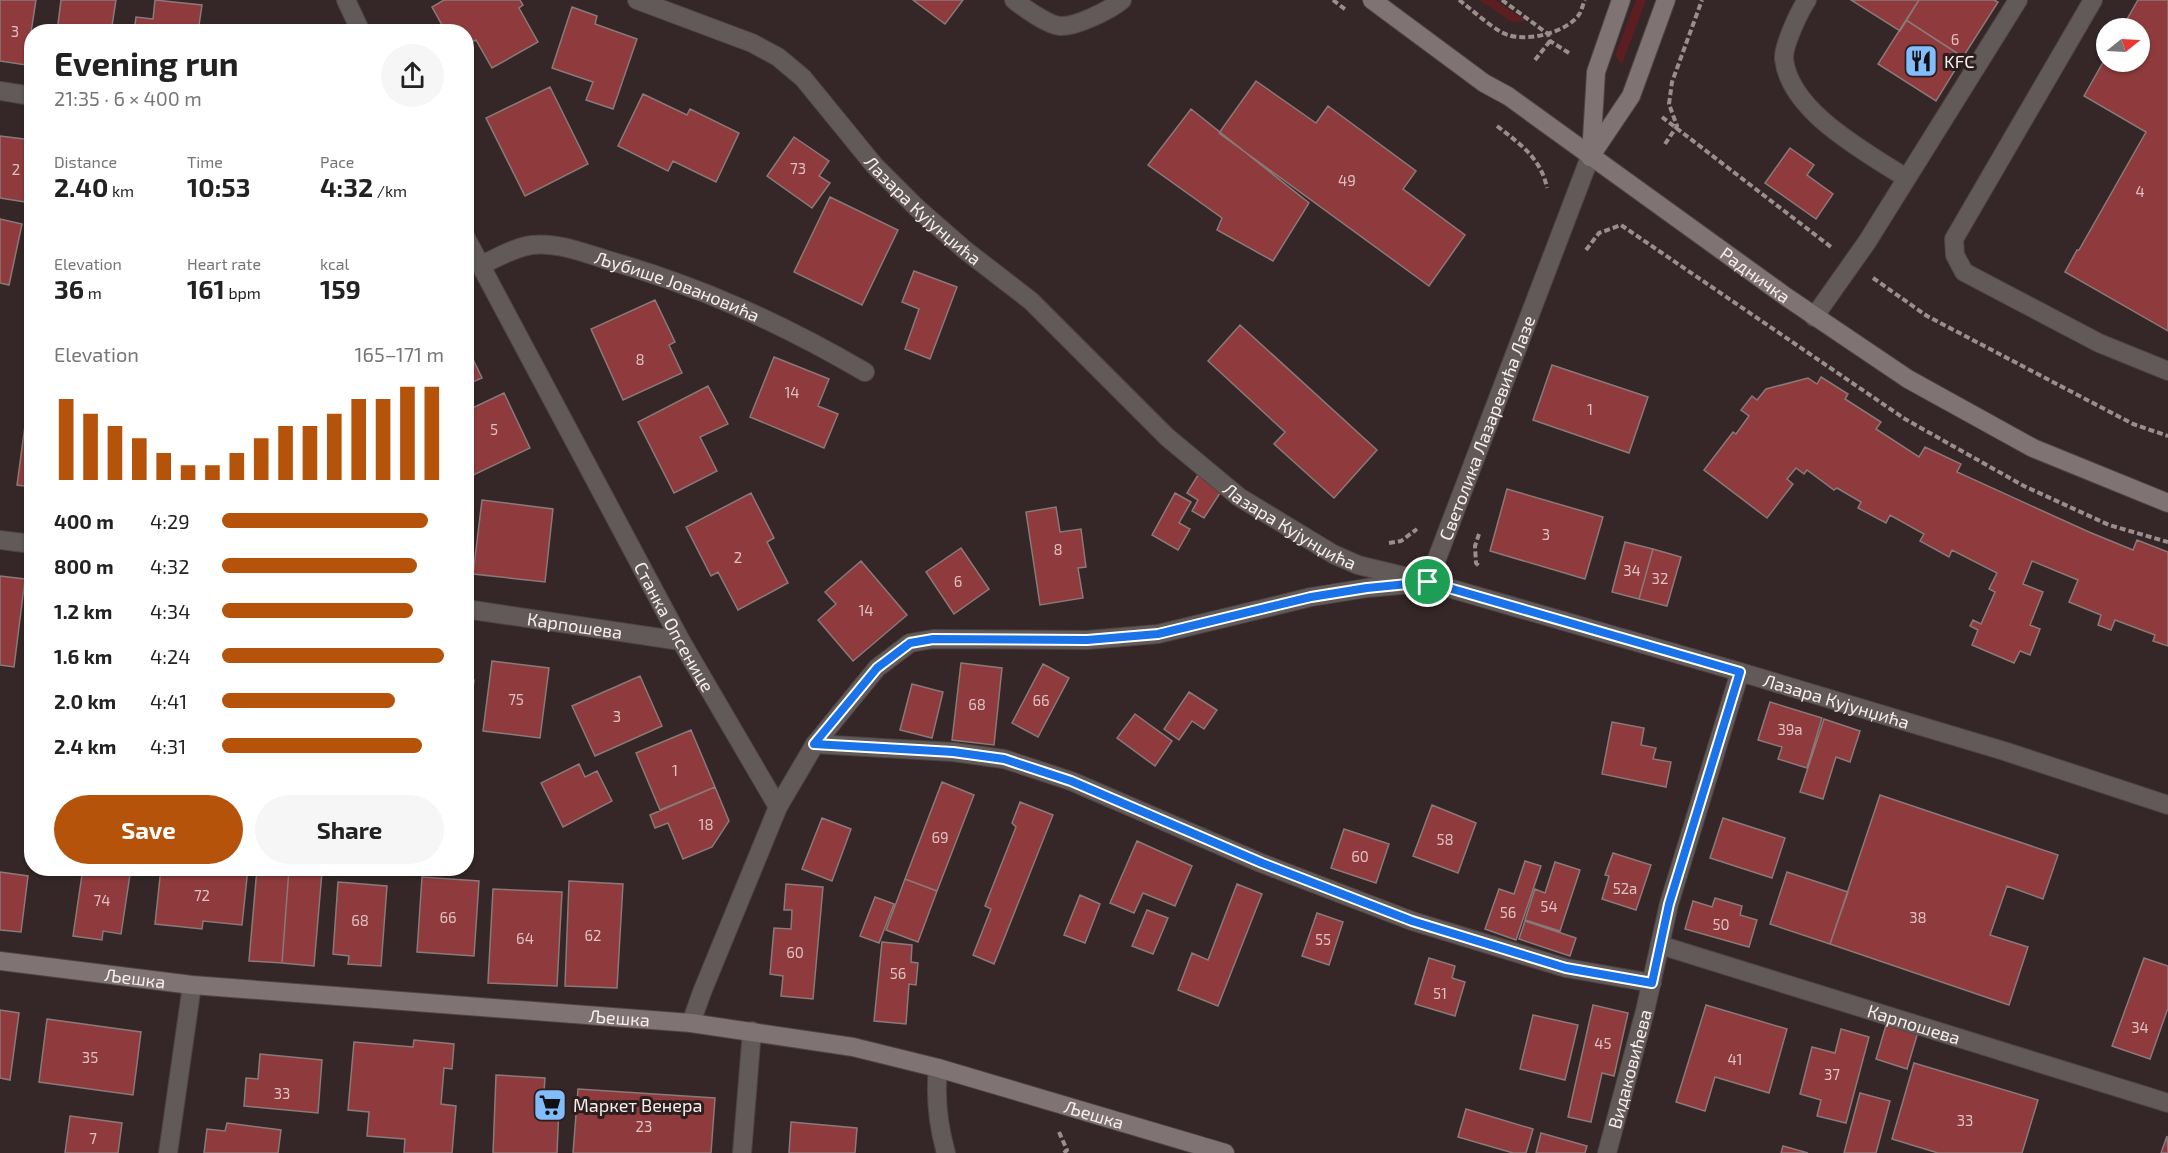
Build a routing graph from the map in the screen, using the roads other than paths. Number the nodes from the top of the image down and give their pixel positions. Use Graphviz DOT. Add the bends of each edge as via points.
graph roads {
  1 [pos="346,0"];
  2 [pos="637,0"];
  3 [pos="1014,0"];
  4 [pos="1122,0"];
  5 [pos="1372,0"];
  6 [pos="1621,0"];
  7 [pos="1666,0"];
  8 [pos="1807,0"];
  9 [pos="2018,0"];
  10 [pos="2093,0"];
  11 [pos="357,24"];
  12 [pos="0,91"];
  13 [pos="24,95"];
  14 [pos="1590,157"];
  15 [pos="1906,178"];
  16 [pos="474,252"];
  17 [pos="481,265"];
  18 [pos="1814,316"];
  19 [pos="2168,371"];
  20 [pos="864,372"];
  21 [pos="2168,503"];
  22 [pos="0,540"];
  23 [pos="24,543"];
  24 [pos="1428,582"];
  25 [pos="474,610"];
  26 [pos="681,641"];
  27 [pos="1740,672"];
  28 [pos="814,744"];
  29 [pos="2168,805"];
  30 [pos="778,807"];
  31 [pos="1660,945"];
  32 [pos="0,961"];
  33 [pos="1652,983"];
  34 [pos="192,986"];
  35 [pos="691,1023"];
  36 [pos="752,1030"];
  37 [pos="938,1068"];
  38 [pos="2168,1103"];
  39 [pos="168,1153"];
  40 [pos="742,1153"];
  41 [pos="946,1153"];
  42 [pos="1225,1153"];
  43 [pos="1606,1153"];
  1 -- 11 [label="street"];
  2 -- 24 [label="street, Лазара Кујунџића" via="752,43 778,57 803,78 874,165 916,208 1031,301 1167,437 1239,497 1333,554 1358,565"];
  3 -- 4 [label="street" via="1032,14 1060,26 1095,17"];
  5 -- 14 [label="street, Радничка"];
  6 -- 14 [label="street, Светолика Лазаревића Лазе" via="1596,72"];
  7 -- 14 [label="street, Светолика Лазаревића Лазе" via="1631,96"];
  8 -- 15 [label="street" via="1797,15 1784,57 1799,96 1841,135"];
  9 -- 15 [label="street"];
  10 -- 19 [label="street" via="1954,239 1956,255 1964,272 2099,343"];
  12 -- 13 [label="street"];
  14 -- 18 [label="street, Радничка"];
  14 -- 24 [label="street, Светолика Лазаревића Лазе"];
  15 -- 18 [label="street" via="1867,242"];
  16 -- 17 [label="street, Станка Опсенице"];
  17 -- 20 [label="street, Љубише Јовановића" via="531,245 579,251 692,287 760,315"];
  17 -- 26 [label="street, Станка Опсенице"];
  18 -- 21 [label="street, Радничка" via="1908,379 2033,448"];
  22 -- 23 [label="street"];
  24 -- 27 [label="street, Лазара Кујунџића"];
  24 -- 28 [label="street" via="1311,597 1158,634 1087,640 933,639 910,643 877,668"];
  25 -- 26 [label="street, Карпошева"];
  26 -- 30 [label="street, Станка Опсенице"];
  27 -- 29 [label="street, Лазара Кујунџића"];
  27 -- 31 [label="street, Видаковићева"];
  28 -- 30 [label="street"];
  28 -- 33 [label="street" via="1004,759 1071,781 1262,863 1412,921 1566,968"];
  30 -- 35 [label="street"];
  31 -- 33 [label="street, Видаковићева"];
  31 -- 38 [label="street, Карпошева"];
  32 -- 34 [label="street, Љешка"];
  33 -- 43 [label="street, Видаковићева"];
  34 -- 35 [label="street, Љешка"];
  34 -- 39 [label="street"];
  35 -- 36 [label="street, Љешка"];
  36 -- 37 [label="street, Љешка" via="853,1047"];
  36 -- 40 [label="street"];
  37 -- 41 [label="street" via="937,1102"];
  37 -- 42 [label="street, Љешка"];
}
